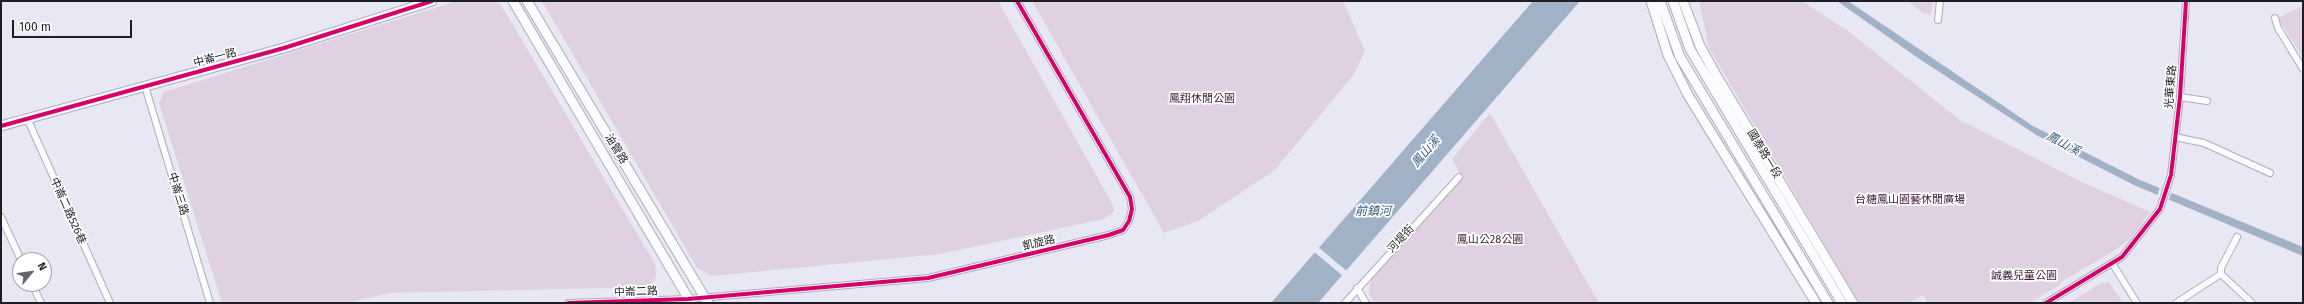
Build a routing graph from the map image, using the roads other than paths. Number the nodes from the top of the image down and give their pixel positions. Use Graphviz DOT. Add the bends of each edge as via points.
graph roads {
  1 [pos="432,1"];
  2 [pos="514,1"];
  3 [pos="527,1"];
  4 [pos="1017,1"];
  5 [pos="1651,1"];
  6 [pos="1660,1"];
  7 [pos="1673,1"];
  8 [pos="1684,1"];
  9 [pos="1940,1"];
  10 [pos="2186,1"];
  11 [pos="2275,18"];
  12 [pos="1938,20"];
  13 [pos="2303,69"];
  14 [pos="145,86"];
  15 [pos="2180,98"];
  16 [pos="2207,100"];
  17 [pos="26,118"];
  18 [pos="1,126"];
  19 [pos="2175,137"];
  20 [pos="2270,173"];
  21 [pos="1458,177"];
  22 [pos="1,217"];
  23 [pos="2237,237"];
  24 [pos="17,252"];
  25 [pos="2112,263"];
  26 [pos="2221,274"];
  27 [pos="1357,288"];
  28 [pos="36,292"];
  29 [pos="706,300"];
  30 [pos="689,301"];
  31 [pos="41,303"];
  32 [pos="110,303"];
  33 [pos="210,303"];
  34 [pos="568,303"];
  35 [pos="1345,303"];
  36 [pos="1366,303"];
  37 [pos="1816,303"];
  38 [pos="1828,303"];
  39 [pos="1842,303"];
  40 [pos="1853,303"];
  41 [pos="2046,303"];
  42 [pos="2137,303"];
  43 [pos="2176,303"];
  44 [pos="2252,303"];
  1 -- 14 [label="street, 中崙一路" via="284,48"];
  2 -- 30 [label="street, 油管路"];
  3 -- 29 [label="street, 油管路"];
  4 -- 29 [label="street, 凱旋路" via="1130,196 1132,209 1129,222 1123,230 928,278"];
  5 -- 37 [label="street" via="1668,55 1688,95"];
  6 -- 38 [label="street, 國泰路一段" via="1680,57"];
  7 -- 39 [label="street, 國泰路一段" via="1694,56"];
  8 -- 40 [label="street, 國泰路一段" via="1700,46 1716,75"];
  9 -- 12 [label="street"];
  10 -- 15 [label="street, 光華東路"];
  11 -- 13 [label="street" via="2278,28"];
  14 -- 17 [label="street, 中崙一路"];
  14 -- 33 [label="street, 中崙三路"];
  15 -- 16 [label="street"];
  15 -- 19 [label="street, 光華東路"];
  17 -- 18 [label="street, 中崙一路"];
  17 -- 32 [label="street, 中崙二路526巷"];
  19 -- 20 [label="street" via="2204,143"];
  19 -- 25 [label="street, 光華東路" via="2171,174 2160,209 2122,257"];
  21 -- 27 [label="street, 河堤街"];
  22 -- 24 [label="street"];
  23 -- 26 [label="street" via="2221,268"];
  25 -- 41 [label="street"];
  25 -- 42 [label="street"];
  26 -- 43 [label="street"];
  26 -- 44 [label="street"];
  27 -- 35 [label="street, 河堤街"];
  27 -- 36 [label="street"];
  28 -- 31 [label="street"];
  29 -- 30 [label="street, 中崙二路"];
  30 -- 34 [label="street, 中崙二路"];
}
